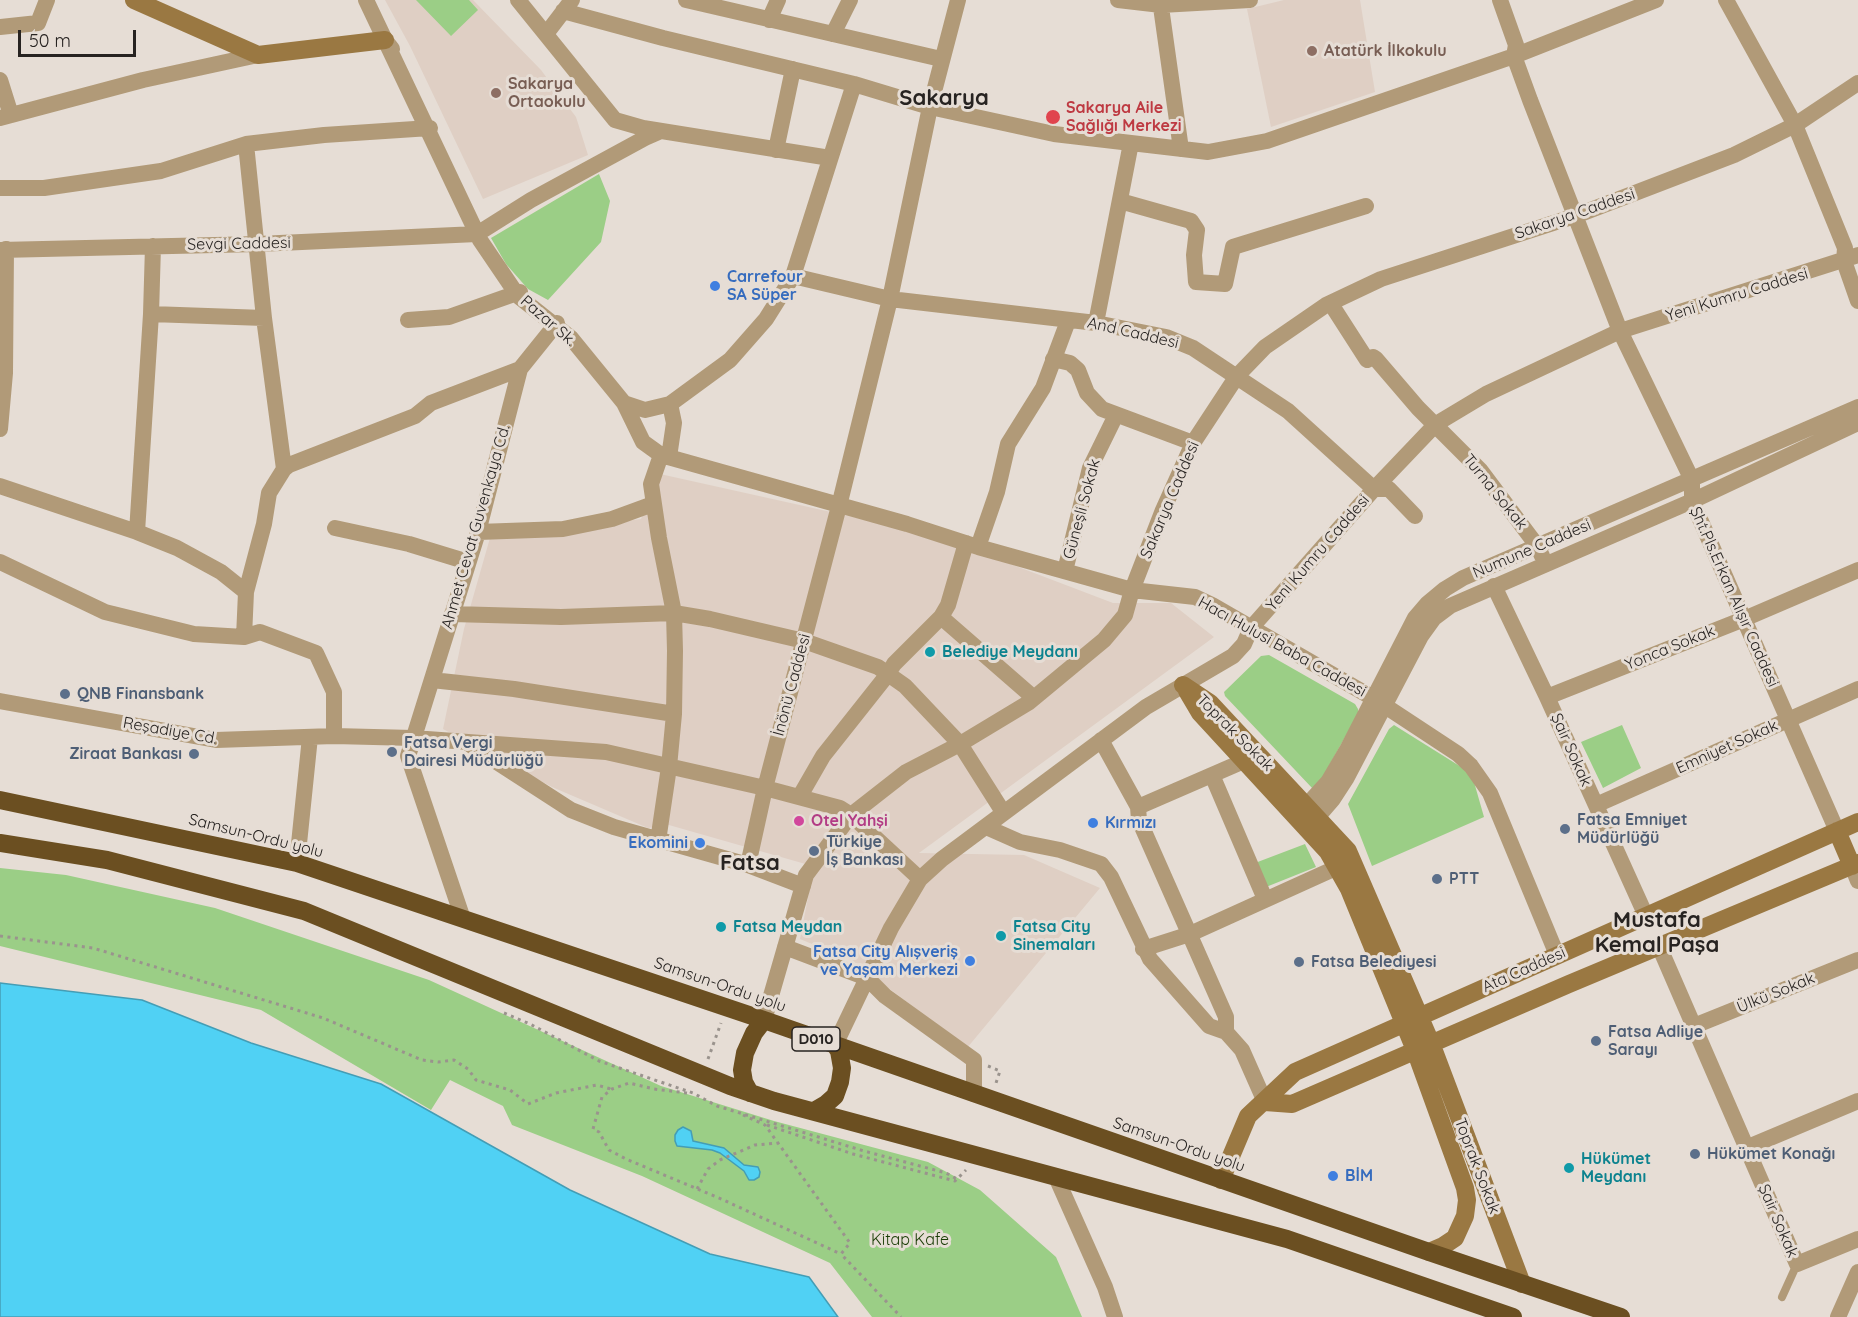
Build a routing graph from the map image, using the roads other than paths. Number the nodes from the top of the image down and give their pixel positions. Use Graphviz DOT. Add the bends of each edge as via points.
graph roads {
  1 [pos="47,0"];
  2 [pos="134,0"];
  3 [pos="366,0"];
  4 [pos="518,0"];
  5 [pos="686,0"];
  6 [pos="778,0"];
  7 [pos="850,0"];
  8 [pos="958,0"];
  9 [pos="1118,0"];
  10 [pos="1250,0"];
  11 [pos="1500,0"];
  12 [pos="1656,0"];
  13 [pos="1726,0"];
  14 [pos="1160,2"];
  15 [pos="706,3"];
  16 [pos="568,5"];
  17 [pos="769,20"];
  18 [pos="0,27"];
  19 [pos="546,34"];
  20 [pos="833,34"];
  21 [pos="385,40"];
  22 [pos="258,56"];
  23 [pos="1514,56"];
  24 [pos="941,60"];
  25 [pos="793,69"];
  26 [pos="0,80"];
  27 [pos="1858,83"];
  28 [pos="854,84"];
  29 [pos="930,107"];
  30 [pos="5,116"];
  31 [pos="1795,125"];
  32 [pos="428,128"];
  33 [pos="661,131"];
  34 [pos="1131,143"];
  35 [pos="246,144"];
  36 [pos="1181,149"];
  37 [pos="776,150"];
  38 [pos="830,158"];
  39 [pos="0,188"];
  40 [pos="1120,201"];
  41 [pos="1366,206"];
  42 [pos="1575,216"];
  43 [pos="478,233"];
  44 [pos="258,244"];
  45 [pos="153,246"];
  46 [pos="3,249"];
  47 [pos="1851,258"];
  48 [pos="794,276"];
  49 [pos="518,293"];
  50 [pos="890,299"];
  51 [pos="1858,301"];
  52 [pos="1330,304"];
  53 [pos="151,314"];
  54 [pos="264,318"];
  55 [pos="408,320"];
  56 [pos="1068,321"];
  57 [pos="1096,323"];
  58 [pos="556,324"];
  59 [pos="1620,331"];
  60 [pos="1053,359"];
  61 [pos="520,369"];
  62 [pos="1237,376"];
  63 [pos="626,403"];
  64 [pos="670,404"];
  65 [pos="1858,407"];
  66 [pos="1116,415"];
  67 [pos="1858,423"];
  68 [pos="1436,424"];
  69 [pos="0,429"];
  70 [pos="1193,443"];
  71 [pos="665,456"];
  72 [pos="284,469"];
  73 [pos="1692,480"];
  74 [pos="0,486"];
  75 [pos="1374,489"];
  76 [pos="1692,501"];
  77 [pos="653,504"];
  78 [pos="839,506"];
  79 [pos="1415,516"];
  80 [pos="335,528"];
  81 [pos="137,532"];
  82 [pos="478,532"];
  83 [pos="972,545"];
  84 [pos="1538,547"];
  85 [pos="0,562"];
  86 [pos="468,562"];
  87 [pos="1547,565"];
  88 [pos="1858,570"];
  89 [pos="1065,572"];
  90 [pos="1494,585"];
  91 [pos="1132,590"];
  92 [pos="246,592"];
  93 [pos="674,613"];
  94 [pos="452,614"];
  95 [pos="941,617"];
  96 [pos="1744,619"];
  97 [pos="1251,628"];
  98 [pos="244,637"];
  99 [pos="804,642"];
  100 [pos="888,674"];
  101 [pos="432,680"];
  102 [pos="1183,685"];
  103 [pos="1858,689"];
  104 [pos="1547,697"];
  105 [pos="1034,698"];
  106 [pos="0,701"];
  107 [pos="1378,702"];
  108 [pos="674,714"];
  109 [pos="1788,719"];
  110 [pos="334,736"];
  111 [pos="309,737"];
  112 [pos="413,738"];
  113 [pos="1101,740"];
  114 [pos="466,742"];
  115 [pos="960,744"];
  116 [pos="1244,761"];
  117 [pos="669,766"];
  118 [pos="1212,775"];
  119 [pos="765,788"];
  120 [pos="800,796"];
  121 [pos="0,800"];
  122 [pos="1596,806"];
  123 [pos="1138,807"];
  124 [pos="1003,812"];
  125 [pos="850,815"];
  126 [pos="1307,817"];
  127 [pos="1858,822"];
  128 [pos="986,827"];
  129 [pos="1837,831"];
  130 [pos="658,841"];
  131 [pos="0,843"];
  132 [pos="297,863"];
  133 [pos="1345,864"];
  134 [pos="748,865"];
  135 [pos="1856,870"];
  136 [pos="920,879"];
  137 [pos="803,886"];
  138 [pos="1265,899"];
  139 [pos="1646,916"];
  140 [pos="463,919"];
  141 [pos="1190,934"];
  142 [pos="1659,946"];
  143 [pos="785,947"];
  144 [pos="1143,949"];
  145 [pos="1557,956"];
  146 [pos="1858,960"];
  147 [pos="867,978"];
  148 [pos="1569,984"];
  149 [pos="764,1020"];
  150 [pos="1412,1020"];
  151 [pos="1694,1026"];
  152 [pos="1226,1032"];
  153 [pos="835,1045"];
  154 [pos="1423,1047"];
  155 [pos="750,1093"];
  156 [pos="974,1094"];
  157 [pos="1265,1101"];
  158 [pos="1858,1101"];
  159 [pos="814,1111"];
  160 [pos="1746,1148"];
  161 [pos="1056,1177"];
  162 [pos="1221,1180"];
  163 [pos="1858,1239"];
  164 [pos="1429,1252"];
  165 [pos="1797,1264"];
  166 [pos="1858,1272"];
  167 [pos="1522,1284"];
  168 [pos="1782,1297"];
  169 [pos="1116,1317"];
  170 [pos="1513,1317"];
  171 [pos="1621,1317"];
  172 [pos="1839,1317"];
  1 -- 18 [label="street" via="38,23"];
  2 -- 22 [label="main road"];
  3 -- 21 [label="street, Pazar Sk."];
  4 -- 19 [label="street"];
  5 -- 15 [label="street"];
  6 -- 17 [label="street"];
  7 -- 20 [label="street"];
  8 -- 24 [label="street, İnönü Caddesi"];
  9 -- 14 [label="street"];
  10 -- 14 [label="street"];
  11 -- 23 [label="street, Şht.Pls.Erkan Alışır Caddesi" via="1516,45"];
  12 -- 23 [label="street"];
  13 -- 31 [label="street"];
  14 -- 36 [label="street"];
  15 -- 17 [label="street"];
  16 -- 19 [label="street"];
  16 -- 25 [label="street"];
  17 -- 20 [label="street"];
  19 -- 33 [label="street" via="615,120"];
  20 -- 24 [label="street"];
  21 -- 22 [label="main road"];
  21 -- 32 [label="street, Pazar Sk."];
  22 -- 30 [label="street" via="143,80"];
  23 -- 36 [label="street" via="1267,141 1208,152"];
  23 -- 42 [label="street, Şht.Pls.Erkan Alışır Caddesi"];
  24 -- 29 [label="street, İnönü Caddesi"];
  25 -- 28 [label="street"];
  25 -- 37 [label="street"];
  26 -- 30 [label="street"];
  27 -- 31 [label="street, Sakarya Caddesi"];
  28 -- 29 [label="street"];
  28 -- 38 [label="street"];
  29 -- 34 [label="street" via="1054,134"];
  29 -- 50 [label="street, İnönü Caddesi"];
  31 -- 42 [label="street, Sakarya Caddesi" via="1734,155"];
  31 -- 47 [label="street"];
  32 -- 35 [label="street"];
  32 -- 43 [label="street, Pazar Sk."];
  33 -- 37 [label="street"];
  33 -- 43 [label="street" via="531,200"];
  34 -- 36 [label="street"];
  34 -- 40 [label="street"];
  35 -- 39 [label="street" via="161,171 44,188"];
  35 -- 44 [label="street"];
  37 -- 38 [label="street"];
  38 -- 48 [label="street"];
  40 -- 41 [label="street" via="1191,221 1197,230 1196,282 1225,284 1233,247"];
  40 -- 57 [label="street"];
  42 -- 52 [label="street, Sakarya Caddesi" via="1381,279"];
  42 -- 59 [label="street, Şht.Pls.Erkan Alışır Caddesi"];
  43 -- 44 [label="street, Sevgi Caddesi"];
  43 -- 49 [label="street, Pazar Sk."];
  44 -- 45 [label="street, Sevgi Caddesi"];
  44 -- 54 [label="street"];
  45 -- 46 [label="street, Sevgi Caddesi"];
  45 -- 53 [label="street"];
  46 -- 69 [label="street" via="5,373"];
  47 -- 51 [label="street"];
  47 -- 59 [label="street, Yeni Kumru Caddesi"];
  48 -- 50 [label="street, And Caddesi"];
  48 -- 64 [label="street" via="766,320 730,360"];
  49 -- 55 [label="street" via="449,317"];
  49 -- 58 [label="street, Pazar Sk."];
  50 -- 56 [label="street, And Caddesi"];
  50 -- 78 [label="street, İnönü Caddesi"];
  52 -- 62 [label="street, Sakarya Caddesi" via="1265,347"];
  52 -- 68 [label="street, Turna Sokak" via="1366,360 1376,359"];
  53 -- 54 [label="street"];
  53 -- 81 [label="street"];
  54 -- 72 [label="street"];
  56 -- 57 [label="street, And Caddesi"];
  56 -- 60 [label="street"];
  57 -- 62 [label="street, And Caddesi" via="1166,337 1193,348"];
  58 -- 61 [label="street, Ahmet Cevat Guvenkaya Cd."];
  58 -- 63 [label="street, Pazar Sk."];
  59 -- 68 [label="street, Yeni Kumru Caddesi" via="1486,394"];
  59 -- 73 [label="street, Şht.Pls.Erkan Alışır Caddesi"];
  60 -- 66 [label="street" via="1070,363 1082,376 1087,393 1102,409"];
  60 -- 83 [label="street" via="1043,388 1008,444 997,492"];
  61 -- 72 [label="street" via="431,403 415,416"];
  61 -- 82 [label="street, Ahmet Cevat Guvenkaya Cd."];
  62 -- 70 [label="street, Sakarya Caddesi"];
  62 -- 75 [label="street, And Caddesi" via="1288,411"];
  63 -- 64 [label="street" via="645,410"];
  63 -- 71 [label="street, Pazar Sk." via="643,442"];
  64 -- 71 [label="street" via="674,423"];
  65 -- 73 [label="street, Numune Caddesi"];
  66 -- 70 [label="street"];
  66 -- 89 [label="street, Güneşli Sokak" via="1090,468"];
  67 -- 76 [label="street, Numune Caddesi"];
  68 -- 75 [label="street, Yeni Kumru Caddesi"];
  68 -- 84 [label="street, Turna Sokak" via="1481,471"];
  70 -- 91 [label="street, Sakarya Caddesi"];
  71 -- 77 [label="street" via="651,484"];
  71 -- 78 [label="street, Pazar Sk."];
  72 -- 92 [label="street" via="269,493"];
  73 -- 76 [label="street, Şht.Pls.Erkan Alışır Caddesi"];
  73 -- 84 [label="street, Numune Caddesi"];
  74 -- 81 [label="street"];
  75 -- 79 [label="street, And Caddesi" via="1389,489"];
  75 -- 97 [label="street, Yeni Kumru Caddesi"];
  76 -- 87 [label="street, Numune Caddesi"];
  76 -- 96 [label="street, Şht.Pls.Erkan Alışır Caddesi"];
  77 -- 82 [label="street" via="612,519 563,529"];
  77 -- 93 [label="street"];
  78 -- 83 [label="street, Hacı Hulusi Baba Caddesi"];
  78 -- 99 [label="street, İnönü Caddesi"];
  80 -- 86 [label="street"];
  81 -- 92 [label="street" via="213,567"];
  82 -- 86 [label="street, Ahmet Cevat Guvenkaya Cd."];
  83 -- 89 [label="street, Hacı Hulusi Baba Caddesi"];
  83 -- 95 [label="street"];
  84 -- 87 [label="street, Turna Sokak"];
  84 -- 107 [label="street, Numune Caddesi" via="1462,578 1427,604 1415,618"];
  85 -- 98 [label="street" via="105,612 194,634"];
  86 -- 94 [label="street, Ahmet Cevat Guvenkaya Cd."];
  87 -- 90 [label="street, Numune Caddesi"];
  88 -- 96 [label="street, Yonca Sokak"];
  89 -- 91 [label="street, Hacı Hulusi Baba Caddesi"];
  90 -- 104 [label="street, Şair Sokak"];
  90 -- 107 [label="street, Numune Caddesi" via="1434,618 1407,666"];
  91 -- 97 [label="street, Hacı Hulusi Baba Caddesi" via="1195,597"];
  91 -- 105 [label="street, Sakarya Caddesi" via="1125,615 1104,640"];
  92 -- 98 [label="street"];
  93 -- 94 [label="street" via="561,617"];
  93 -- 99 [label="street"];
  93 -- 108 [label="street"];
  94 -- 101 [label="street, Ahmet Cevat Guvenkaya Cd."];
  95 -- 100 [label="street"];
  95 -- 105 [label="street"];
  96 -- 104 [label="street, Yonca Sokak"];
  96 -- 109 [label="street, Şht.Pls.Erkan Alışır Caddesi"];
  97 -- 102 [label="street, Yeni Kumru Caddesi" via="1233,656"];
  97 -- 107 [label="street, Hacı Hulusi Baba Caddesi"];
  98 -- 110 [label="street" via="260,632 316,653 334,692"];
  99 -- 100 [label="street" via="878,666"];
  99 -- 119 [label="street, İnönü Caddesi"];
  100 -- 115 [label="street" via="905,686"];
  100 -- 120 [label="street" via="823,756"];
  101 -- 108 [label="street"];
  101 -- 112 [label="street, Ahmet Cevat Guvenkaya Cd."];
  102 -- 113 [label="street, Yeni Kumru Caddesi"];
  102 -- 116 [label="main road, Toprak Sokak" via="1200,713"];
  102 -- 126 [label="main road, Toprak Sokak" via="1210,703"];
  103 -- 109 [label="street, Emniyet Sokak"];
  104 -- 122 [label="street, Şair Sokak"];
  105 -- 115 [label="street, Sakarya Caddesi"];
  106 -- 111 [label="street, Reşadiye Cd." via="216,740"];
  107 -- 126 [label="street, Numune Caddesi" via="1346,779"];
  107 -- 145 [label="street, Hacı Hulusi Baba Caddesi" via="1458,754 1481,778 1498,810"];
  108 -- 117 [label="street"];
  109 -- 122 [label="street, Emniyet Sokak"];
  109 -- 129 [label="street, Şht.Pls.Erkan Alışır Caddesi"];
  110 -- 111 [label="street, Reşadiye Cd."];
  110 -- 112 [label="street, Reşadiye Cd."];
  111 -- 132 [label="street"];
  112 -- 114 [label="street, Reşadiye Cd."];
  112 -- 140 [label="street, Ahmet Cevat Guvenkaya Cd." via="408,756"];
  113 -- 123 [label="street"];
  113 -- 124 [label="street, Yeni Kumru Caddesi"];
  114 -- 117 [label="street, Reşadiye Cd." via="606,752"];
  114 -- 130 [label="street" via="571,810"];
  115 -- 124 [label="street"];
  115 -- 125 [label="street, Sakarya Caddesi" via="906,772"];
  116 -- 118 [label="street"];
  116 -- 126 [label="main road, Toprak Sokak"];
  117 -- 119 [label="street, Reşadiye Cd."];
  117 -- 130 [label="street"];
  118 -- 123 [label="street"];
  118 -- 138 [label="street"];
  119 -- 120 [label="street, Reşadiye Cd."];
  119 -- 134 [label="street, İnönü Caddesi"];
  120 -- 125 [label="street, Reşadiye Cd."];
  121 -- 132 [label="highway, Samsun-Ordu yolu / D010"];
  122 -- 139 [label="street, Şair Sokak"];
  123 -- 141 [label="street" via="1139,820"];
  124 -- 128 [label="street, Yeni Kumru Caddesi"];
  125 -- 136 [label="street, Reşadiye Cd."];
  125 -- 137 [label="street, Sakarya Caddesi" via="806,875"];
  126 -- 133 [label="main road, Toprak Sokak" via="1328,852"];
  127 -- 129 [label="main road, Ata Caddesi"];
  128 -- 136 [label="street, Yeni Kumru Caddesi"];
  128 -- 144 [label="street" via="1020,842 1101,864 1111,877"];
  129 -- 135 [label="main road"];
  129 -- 139 [label="main road, Ata Caddesi"];
  130 -- 134 [label="street"];
  131 -- 155 [label="highway" via="107,860 304,912"];
  132 -- 140 [label="highway, Samsun-Ordu yolu / D010"];
  133 -- 138 [label="street"];
  133 -- 150 [label="main road, Toprak Sokak" via="1349,889"];
  134 -- 137 [label="street"];
  135 -- 142 [label="main road, Ata Caddesi"];
  136 -- 147 [label="street, Yeni Kumru Caddesi"];
  137 -- 143 [label="street, Sakarya Caddesi"];
  138 -- 141 [label="street"];
  139 -- 142 [label="main road"];
  139 -- 145 [label="main road, Ata Caddesi"];
  140 -- 149 [label="highway, Samsun-Ordu yolu / D010"];
  141 -- 144 [label="street"];
  141 -- 152 [label="street" via="1226,1017"];
  142 -- 148 [label="main road, Ata Caddesi"];
  142 -- 151 [label="street, Şair Sokak"];
  143 -- 147 [label="street"];
  143 -- 149 [label="street, Sakarya Caddesi"];
  144 -- 152 [label="street" via="1209,1026"];
  145 -- 148 [label="main road"];
  145 -- 150 [label="main road, Ata Caddesi"];
  146 -- 151 [label="street, Ülkü Sokak"];
  147 -- 153 [label="street, Yeni Kumru Caddesi"];
  147 -- 156 [label="street" via="885,996 975,1060"];
  148 -- 154 [label="main road, Ata Caddesi"];
  149 -- 153 [label="highway, Samsun-Ordu yolu / D010"];
  149 -- 155 [label="highway" via="749,1042 742,1070"];
  150 -- 154 [label="main road, Toprak Sokak"];
  150 -- 157 [label="main road, Ata Caddesi" via="1295,1072"];
  151 -- 160 [label="street, Şair Sokak"];
  152 -- 157 [label="street" via="1242,1050"];
  153 -- 156 [label="highway, Samsun-Ordu yolu / D010"];
  153 -- 159 [label="highway" via="842,1068 840,1082 835,1096"];
  154 -- 157 [label="main road, Ata Caddesi" via="1292,1104"];
  154 -- 164 [label="main road, Toprak Sokak" via="1467,1200 1455,1238"];
  154 -- 167 [label="main road, Toprak Sokak"];
  155 -- 159 [label="highway"];
  156 -- 162 [label="highway, Samsun-Ordu yolu / D010"];
  157 -- 162 [label="main road, Ata Caddesi" via="1248,1116"];
  158 -- 160 [label="street"];
  159 -- 161 [label="highway"];
  160 -- 165 [label="street, Şair Sokak"];
  161 -- 169 [label="street"];
  161 -- 170 [label="highway" via="1287,1239"];
  162 -- 164 [label="highway, Samsun-Ordu yolu / D010"];
  163 -- 165 [label="street"];
  164 -- 167 [label="highway, Samsun-Ordu yolu / D010"];
  165 -- 168 [label="lane"];
  166 -- 172 [label="street"];
  167 -- 171 [label="highway, Samsun-Ordu yolu / D010"];
}
